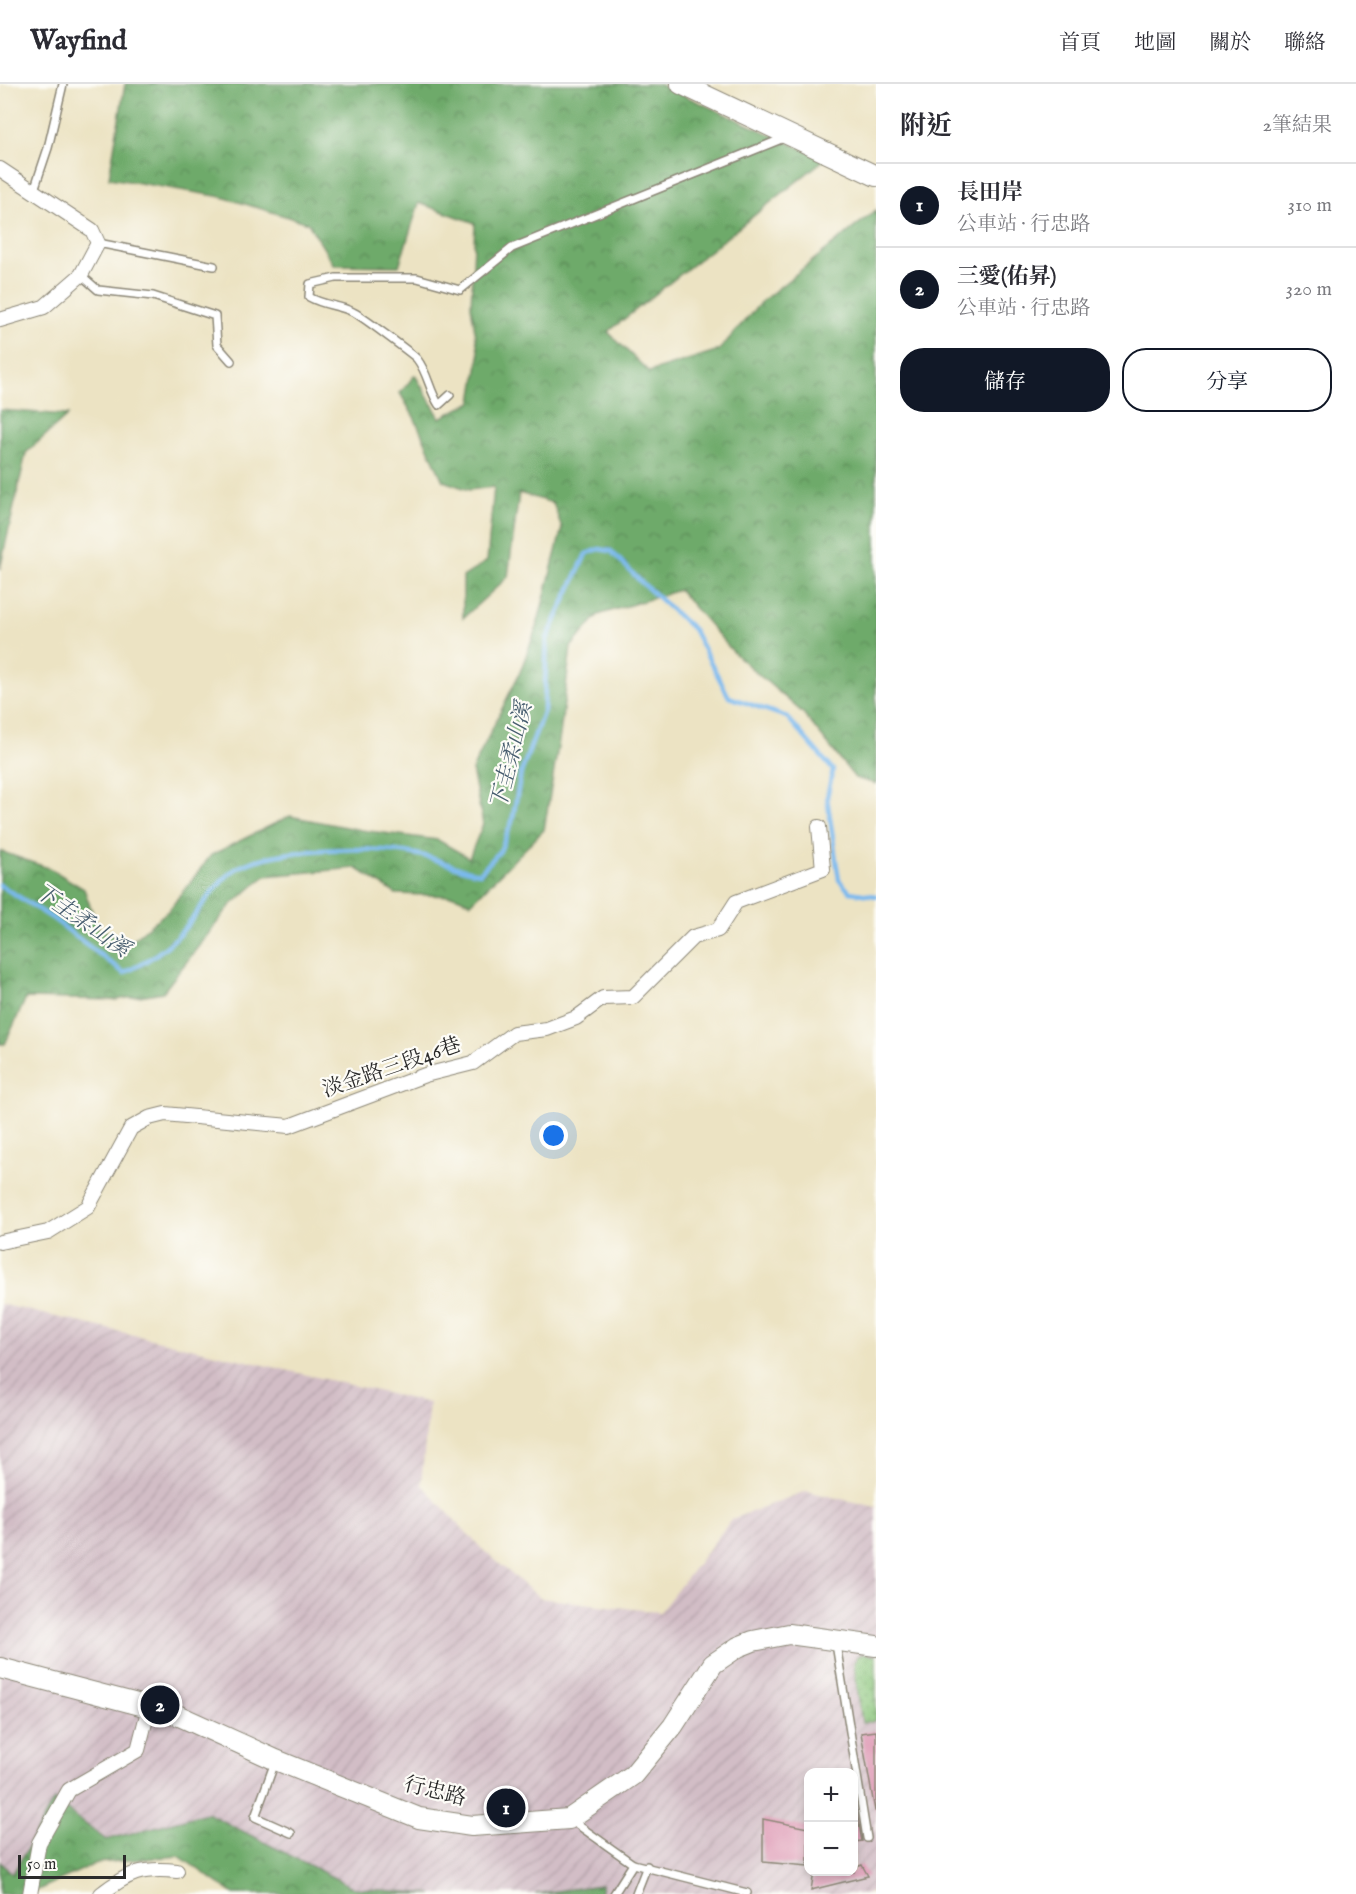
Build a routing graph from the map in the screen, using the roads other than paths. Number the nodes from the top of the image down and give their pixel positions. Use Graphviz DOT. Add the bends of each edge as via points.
graph roads {
  1 [pos="63,84"];
  2 [pos="681,84"];
  3 [pos="789,136"];
  4 [pos="0,169"];
  5 [pos="876,176"];
  6 [pos="34,190"];
  7 [pos="98,243"];
  8 [pos="214,266"];
  9 [pos="81,275"];
  10 [pos="0,320"];
  11 [pos="231,361"];
  12 [pos="450,395"];
  13 [pos="819,827"];
  14 [pos="0,1242"];
  15 [pos="835,1641"];
  16 [pos="876,1646"];
  17 [pos="0,1668"];
  18 [pos="149,1707"];
  19 [pos="276,1760"];
  20 [pos="569,1819"];
  21 [pos="291,1833"];
  22 [pos="867,1838"];
  23 [pos="633,1863"];
  24 [pos="647,1866"];
  25 [pos="177,1871"];
  26 [pos="747,1893"];
  27 [pos="30,1894"];
  28 [pos="101,1894"];
  29 [pos="615,1894"];
  30 [pos="636,1894"];
  1 -- 6 [label="lane"];
  2 -- 3 [label="street"];
  3 -- 5 [label="street"];
  3 -- 12 [label="lane" via="512,248 460,290 417,278 336,278 310,284 309,297 323,305 353,312 416,357 439,405"];
  4 -- 6 [label="street"];
  6 -- 7 [label="street" via="92,230"];
  7 -- 8 [label="lane"];
  7 -- 9 [label="street"];
  9 -- 10 [label="street" via="44,307"];
  9 -- 11 [label="lane" via="98,290 153,296 215,316 217,345"];
  13 -- 14 [label="street, 淡金路三段46巷" via="823,869 736,902 717,930 693,937 633,997 603,998 576,1018 547,1029 513,1033 473,1063 425,1075 289,1126 165,1114 149,1118 131,1128 88,1207 48,1232"];
  15 -- 16 [label="street"];
  15 -- 20 [label="street" via="789,1634 753,1641 726,1654 713,1664 673,1726 633,1774"];
  15 -- 22 [label="lane"];
  17 -- 18 [label="street, 行忠路"];
  18 -- 19 [label="street, 行忠路" via="175,1714"];
  18 -- 27 [label="street" via="138,1750 69,1790 39,1843"];
  19 -- 20 [label="street, 行忠路" via="419,1818 472,1826"];
  19 -- 21 [label="lane" via="255,1817"];
  20 -- 23 [label="lane"];
  23 -- 24 [label="lane"];
  23 -- 29 [label="lane"];
  24 -- 26 [label="lane"];
  24 -- 30 [label="lane"];
  25 -- 28 [label="street" via="150,1868 123,1877"];
}
